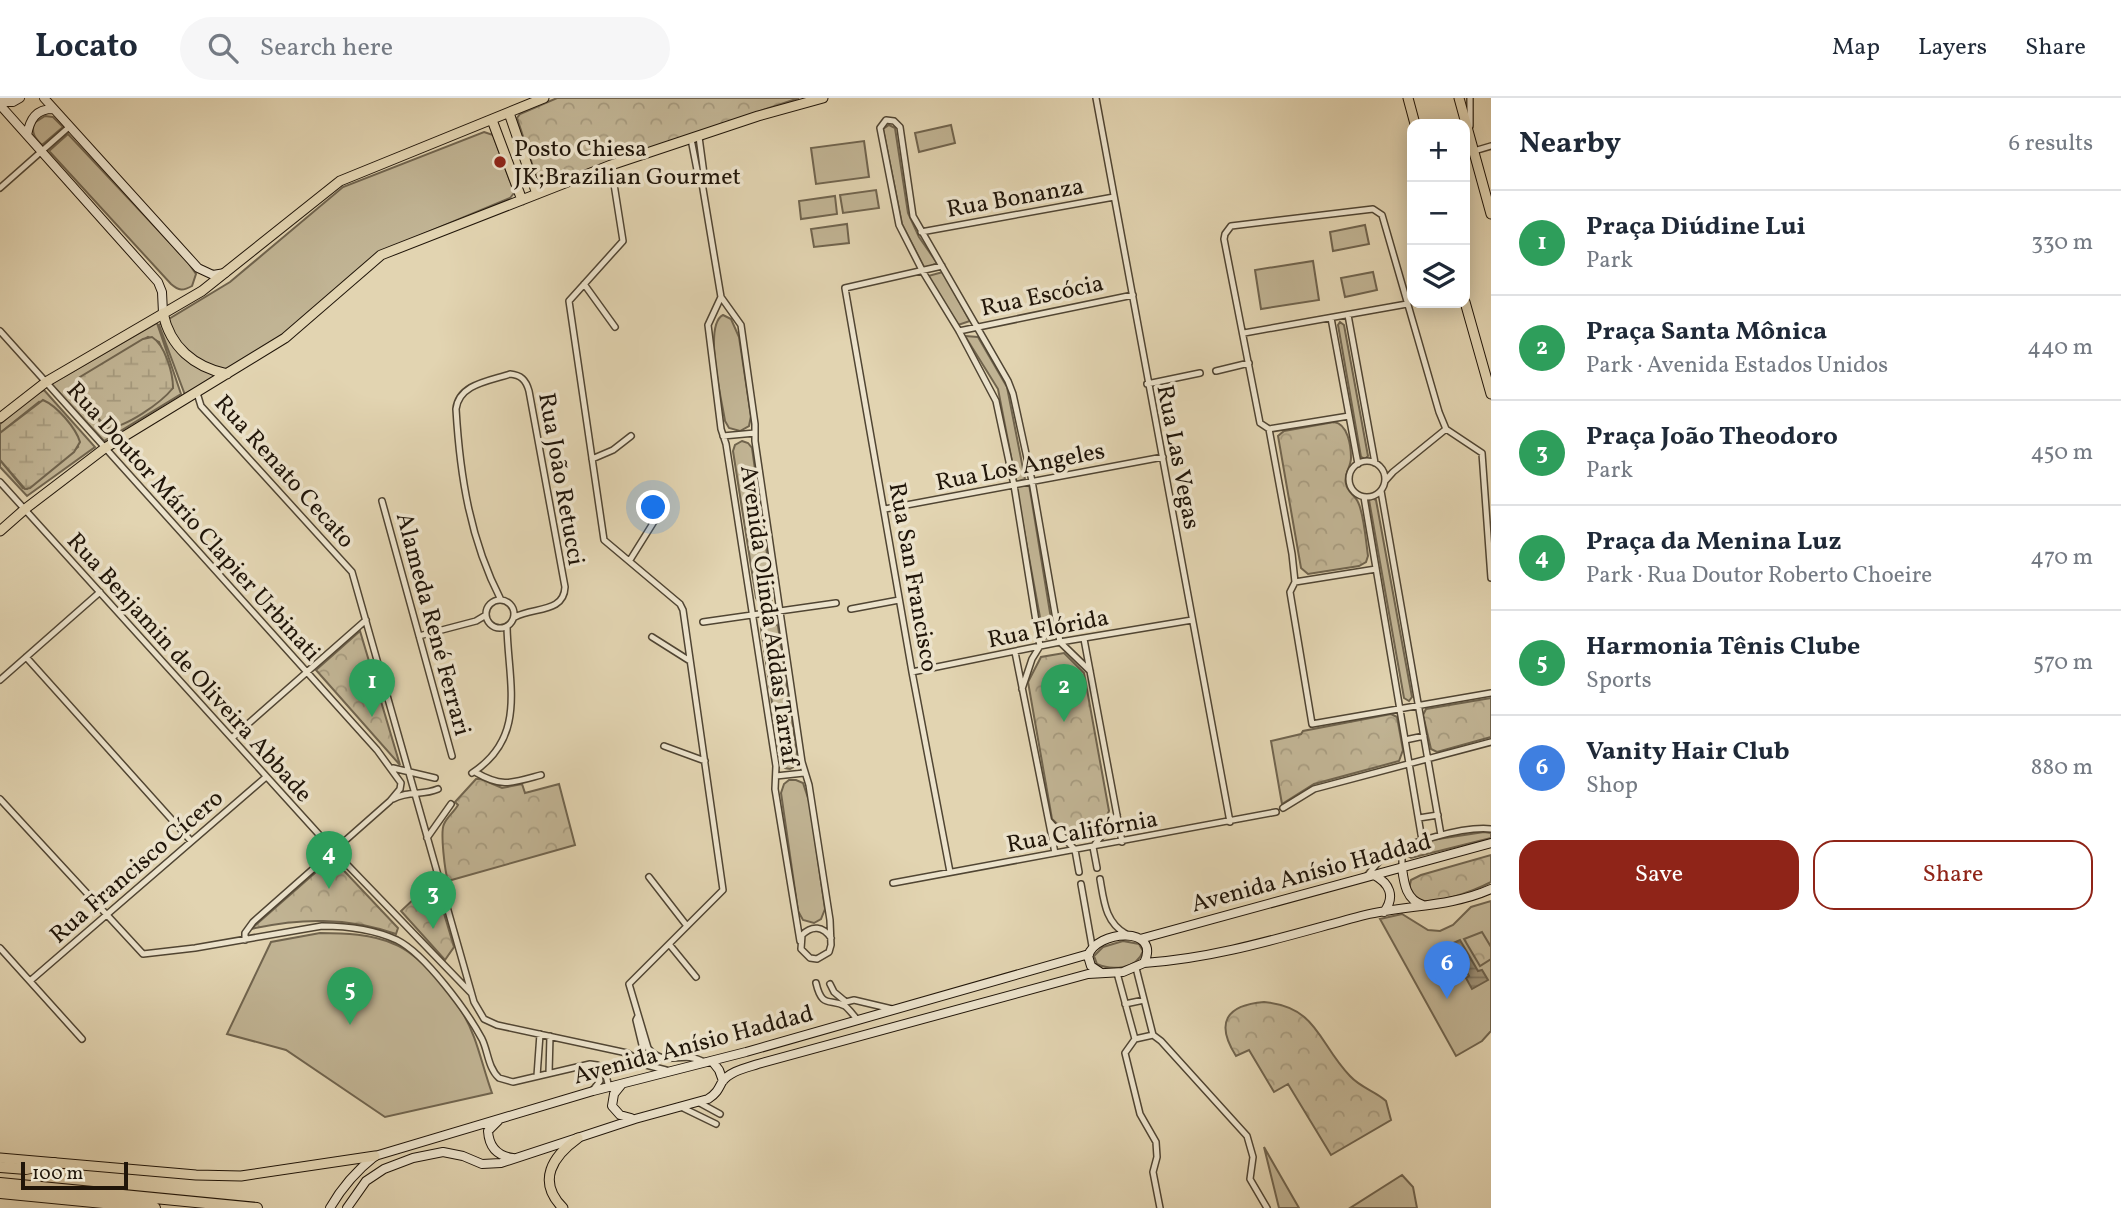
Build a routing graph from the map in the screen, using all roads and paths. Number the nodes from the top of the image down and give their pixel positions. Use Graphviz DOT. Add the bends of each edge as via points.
graph roads {
  1 [pos="20,98"];
  2 [pos="44,98"];
  3 [pos="544,98"];
  4 [pos="823,98"];
  5 [pos="1096,98"];
  6 [pos="1408,98"];
  7 [pos="1459,98"];
  8 [pos="1469,98"];
  9 [pos="0,103"];
  10 [pos="53,108"];
  11 [pos="509,113"];
  12 [pos="1414,119"];
  13 [pos="1464,119"];
  14 [pos="1468,119"];
  15 [pos="492,120"];
  16 [pos="69,127"];
  17 [pos="27,135"];
  18 [pos="695,138"];
  19 [pos="1491,146"];
  20 [pos="41,151"];
  21 [pos="1470,152"];
  22 [pos="1470,155"];
  23 [pos="611,165"];
  24 [pos="0,188"];
  25 [pos="537,194"];
  26 [pos="1114,197"];
  27 [pos="522,200"];
  28 [pos="1491,214"];
  29 [pos="921,232"];
  30 [pos="942,266"];
  31 [pos="230,269"];
  32 [pos="923,272"];
  33 [pos="584,284"];
  34 [pos="1133,295"];
  35 [pos="721,297"];
  36 [pos="1407,304"];
  37 [pos="1408,308"];
  38 [pos="1467,308"];
  39 [pos="163,313"];
  40 [pos="1348,315"];
  41 [pos="1331,318"];
  42 [pos="978,326"];
  43 [pos="615,327"];
  44 [pos="0,331"];
  45 [pos="959,331"];
  46 [pos="1244,333"];
  47 [pos="1249,363"];
  48 [pos="1216,371"];
  49 [pos="1200,373"];
  50 [pos="227,374"];
  51 [pos="46,382"];
  52 [pos="1147,384"];
  53 [pos="1490,389"];
  54 [pos="197,393"];
  55 [pos="1349,416"];
  56 [pos="0,418"];
  57 [pos="1269,429"];
  58 [pos="1446,429"];
  59 [pos="755,433"];
  60 [pos="631,436"];
  61 [pos="723,436"];
  62 [pos="106,448"];
  63 [pos="1163,457"];
  64 [pos="592,459"];
  65 [pos="1375,463"];
  66 [pos="1358,464"];
  67 [pos="1383,470"];
  68 [pos="1393,472"];
  69 [pos="1032,481"];
  70 [pos="1385,481"];
  71 [pos="0,482"];
  72 [pos="1014,485"];
  73 [pos="1381,491"];
  74 [pos="1364,497"];
  75 [pos="382,501"];
  76 [pos="24,509"];
  77 [pos="885,509"];
  78 [pos="655,520"];
  79 [pos="0,531"];
  80 [pos="629,560"];
  81 [pos="1376,569"];
  82 [pos="1491,578"];
  83 [pos="1295,582"];
  84 [pos="100,592"];
  85 [pos="498,600"];
  86 [pos="900,600"];
  87 [pos="836,603"];
  88 [pos="513,607"];
  89 [pos="851,609"];
  90 [pos="527,610"];
  91 [pos="781,610"];
  92 [pos="753,614"];
  93 [pos="486,615"];
  94 [pos="514,617"];
  95 [pos="366,620"];
  96 [pos="1192,620"];
  97 [pos="476,621"];
  98 [pos="488,622"];
  99 [pos="703,622"];
  100 [pos="504,628"];
  101 [pos="419,636"];
  102 [pos="652,637"];
  103 [pos="1084,639"];
  104 [pos="1060,642"];
  105 [pos="1040,646"];
  106 [pos="1015,652"];
  107 [pos="26,657"];
  108 [pos="690,661"];
  109 [pos="1090,671"];
  110 [pos="306,672"];
  111 [pos="912,672"];
  112 [pos="0,680"];
  113 [pos="1022,689"];
  114 [pos="1491,693"];
  115 [pos="1418,706"];
  116 [pos="1400,709"];
  117 [pos="1424,736"];
  118 [pos="232,738"];
  119 [pos="1405,740"];
  120 [pos="1491,742"];
  121 [pos="664,746"];
  122 [pos="452,756"];
  123 [pos="1428,759"];
  124 [pos="705,761"];
  125 [pos="388,764"];
  126 [pos="1409,764"];
  127 [pos="407,771"];
  128 [pos="804,773"];
  129 [pos="541,775"];
  130 [pos="776,776"];
  131 [pos="266,777"];
  132 [pos="435,778"];
  133 [pos="439,789"];
  134 [pos="414,793"];
  135 [pos="0,799"];
  136 [pos="390,801"];
  137 [pos="451,804"];
  138 [pos="1283,808"];
  139 [pos="1276,812"];
  140 [pos="1117,814"];
  141 [pos="1437,815"];
  142 [pos="1419,818"];
  143 [pos="1049,821"];
  144 [pos="1230,822"];
  145 [pos="1491,829"];
  146 [pos="1441,835"];
  147 [pos="427,838"];
  148 [pos="1422,840"];
  149 [pos="191,841"];
  150 [pos="1122,842"];
  151 [pos="1491,843"];
  152 [pos="1093,847"];
  153 [pos="1406,848"];
  154 [pos="332,850"];
  155 [pos="1075,850"];
  156 [pos="1055,853"];
  157 [pos="1097,867"];
  158 [pos="1402,868"];
  159 [pos="950,872"];
  160 [pos="1079,872"];
  161 [pos="1370,876"];
  162 [pos="649,877"];
  163 [pos="1100,879"];
  164 [pos="893,883"];
  165 [pos="1081,884"];
  166 [pos="1491,889"];
  167 [pos="1425,905"];
  168 [pos="1384,912"];
  169 [pos="105,915"];
  170 [pos="406,926"];
  171 [pos="687,926"];
  172 [pos="1129,936"];
  173 [pos="831,938"];
  174 [pos="1140,939"];
  175 [pos="245,940"];
  176 [pos="395,940"];
  177 [pos="800,942"];
  178 [pos="669,944"];
  179 [pos="0,948"];
  180 [pos="1091,950"];
  181 [pos="1144,963"];
  182 [pos="1136,968"];
  183 [pos="1100,972"];
  184 [pos="1117,973"];
  185 [pos="696,977"];
  186 [pos="30,981"];
  187 [pos="818,983"];
  188 [pos="831,985"];
  189 [pos="473,995"];
  190 [pos="821,995"];
  191 [pos="854,1000"];
  192 [pos="1144,1000"];
  193 [pos="845,1004"];
  194 [pos="1125,1004"];
  195 [pos="477,1009"];
  196 [pos="892,1009"];
  197 [pos="467,1015"];
  198 [pos="857,1019"];
  199 [pos="486,1020"];
  200 [pos="476,1029"];
  201 [pos="540,1034"];
  202 [pos="1153,1035"];
  203 [pos="550,1036"];
  204 [pos="82,1039"];
  205 [pos="1135,1039"];
  206 [pos="646,1049"];
  207 [pos="627,1053"];
  208 [pos="708,1061"];
  209 [pos="597,1065"];
  210 [pos="670,1071"];
  211 [pos="549,1073"];
  212 [pos="537,1076"];
  213 [pos="723,1082"];
  214 [pos="622,1084"];
  215 [pos="609,1087"];
  216 [pos="593,1091"];
  217 [pos="611,1100"];
  218 [pos="697,1102"];
  219 [pos="681,1107"];
  220 [pos="720,1114"];
  221 [pos="504,1116"];
  222 [pos="635,1119"];
  223 [pos="716,1124"];
  224 [pos="578,1138"];
  225 [pos="375,1156"];
  226 [pos="0,1158"];
  227 [pos="519,1158"];
  228 [pos="54,1163"];
  229 [pos="0,1167"];
  230 [pos="0,1183"];
  231 [pos="0,1193"];
  232 [pos="155,1208"];
  233 [pos="257,1208"];
  234 [pos="330,1208"];
  235 [pos="347,1208"];
  236 [pos="563,1208"];
  237 [pos="1160,1208"];
  238 [pos="1267,1208"];
  1 -- 9 [label="main road"];
  2 -- 10 [label="main road"];
  3 -- 11 [label="main road"];
  4 -- 18 [label="main road"];
  5 -- 26 [label="street, Rua Las Vegas"];
  6 -- 12 [label="main road"];
  7 -- 13 [label="main road"];
  8 -- 14 [label="street"];
  9 -- 17 [label="main road"];
  10 -- 16 [label="main road"];
  10 -- 17 [label="main road" via="37,112"];
  11 -- 15 [label="main road"];
  11 -- 25 [label="main road"];
  15 -- 27 [label="main road"];
  15 -- 31 [label="main road" via="340,181"];
  16 -- 20 [label="street"];
  16 -- 31 [label="main road" via="198,268 214,275"];
  17 -- 20 [label="main road"];
  18 -- 23 [label="main road"];
  18 -- 35 [label="street, Avenida Olinda Addas Tarraf"];
  19 -- 21 [label="street"];
  20 -- 24 [label="street"];
  20 -- 39 [label="main road" via="158,282"];
  22 -- 28 [label="main road"];
  23 -- 25 [label="main road"];
  23 -- 33 [label="street" via="623,241"];
  25 -- 27 [label="main road"];
  26 -- 29 [label="street, Rua Bonanza"];
  26 -- 34 [label="street, Rua Las Vegas"];
  27 -- 50 [label="main road" via="381,255 285,338"];
  29 -- 30 [label="street"];
  29 -- 32 [label="street" via="914,216 900,127 886,120 880,128 899,225"];
  30 -- 32 [label="street"];
  30 -- 42 [label="street"];
  31 -- 39 [label="main road"];
  32 -- 45 [label="street"];
  32 -- 77 [label="street, Rua San Francisco" via="845,288"];
  33 -- 43 [label="street"];
  33 -- 64 [label="street" via="569,301"];
  34 -- 42 [label="street, Rua Escócia"];
  34 -- 52 [label="street, Rua Las Vegas"];
  35 -- 59 [label="street, Avenida Olinda Addas Tarraf" via="741,325"];
  35 -- 61 [label="street, Avenida Olinda Addas Tarraf" via="708,325"];
  36 -- 40 [label="street"];
  36 -- 46 [label="street" via="1385,220 1373,209 1235,224 1224,239"];
  37 -- 58 [label="street"];
  38 -- 53 [label="main road"];
  39 -- 50 [label="main road" via="179,349 209,370"];
  39 -- 51 [label="main road"];
  40 -- 41 [label="street"];
  40 -- 65 [label="street"];
  41 -- 46 [label="street"];
  41 -- 55 [label="street"];
  42 -- 45 [label="street, Rua Escócia"];
  42 -- 69 [label="street" via="1013,394"];
  44 -- 51 [label="street, Rua Doutor Mário Clapier Urbinati"];
  45 -- 72 [label="street" via="996,401"];
  46 -- 47 [label="street"];
  47 -- 48 [label="street"];
  47 -- 57 [label="street" via="1260,422"];
  49 -- 52 [label="street"];
  50 -- 54 [label="main road"];
  51 -- 56 [label="main road"];
  51 -- 62 [label="street, Rua Doutor Mário Clapier Urbinati"];
  52 -- 63 [label="street, Rua Las Vegas"];
  54 -- 62 [label="main road"];
  54 -- 95 [label="street, Rua Renato Cecato" via="201,406 352,572"];
  55 -- 57 [label="street"];
  55 -- 66 [label="street"];
  57 -- 83 [label="street"];
  58 -- 68 [label="street"];
  58 -- 82 [label="street" via="1482,453"];
  59 -- 61 [label="street"];
  59 -- 91 [label="street, Avenida Olinda Addas Tarraf"];
  60 -- 64 [label="street"];
  61 -- 92 [label="street, Avenida Olinda Addas Tarraf"];
  62 -- 76 [label="main road"];
  62 -- 110 [label="street, Rua Doutor Mário Clapier Urbinati"];
  63 -- 69 [label="street, Rua Los Angeles"];
  63 -- 96 [label="street, Rua Las Vegas"];
  64 -- 80 [label="street" via="604,540"];
  65 -- 66 [label="street"];
  65 -- 67 [label="street"];
  66 -- 74 [label="street" via="1350,482 1354,492"];
  67 -- 68 [label="street"];
  67 -- 70 [label="street"];
  68 -- 70 [label="street"];
  69 -- 72 [label="street, Rua Los Angeles"];
  69 -- 104 [label="street"];
  70 -- 73 [label="street"];
  71 -- 76 [label="street, Rua Benjamin de Oliveira Abbade"];
  72 -- 77 [label="street, Rua Los Angeles"];
  72 -- 105 [label="street"];
  73 -- 74 [label="street"];
  73 -- 115 [label="street"];
  74 -- 81 [label="street"];
  75 -- 101 [label="street, Alameda René Ferrari"];
  76 -- 79 [label="main road"];
  76 -- 84 [label="street, Rua Benjamin de Oliveira Abbade"];
  77 -- 86 [label="street, Rua San Francisco"];
  78 -- 80 [label="street"];
  80 -- 108 [label="street" via="680,604"];
  81 -- 83 [label="street"];
  81 -- 116 [label="street"];
  83 -- 116 [label="street" via="1290,592 1312,724"];
  84 -- 107 [label="street"];
  84 -- 118 [label="street, Rua Benjamin de Oliveira Abbade"];
  85 -- 88 [label="street"];
  85 -- 90 [label="street, Rua João Retucci" via="473,531 459,457 456,409 465,390 517,374 529,391 565,587 561,601 552,607"];
  85 -- 93 [label="street"];
  86 -- 89 [label="street"];
  86 -- 111 [label="street, Rua San Francisco"];
  87 -- 91 [label="street"];
  88 -- 90 [label="street"];
  88 -- 94 [label="street"];
  90 -- 94 [label="street"];
  91 -- 92 [label="street"];
  91 -- 128 [label="street, Avenida Olinda Addas Tarraf"];
  92 -- 99 [label="street"];
  92 -- 130 [label="street, Avenida Olinda Addas Tarraf"];
  93 -- 97 [label="street"];
  93 -- 98 [label="street"];
  94 -- 100 [label="street"];
  95 -- 110 [label="street"];
  95 -- 127 [label="street"];
  96 -- 103 [label="street, Rua Flórida"];
  96 -- 144 [label="street, Rua Las Vegas"];
  97 -- 98 [label="street"];
  97 -- 101 [label="street"];
  98 -- 100 [label="street"];
  100 -- 129 [label="street" via="512,678 506,734 495,754 474,772 506,784"];
  101 -- 122 [label="street, Alameda René Ferrari"];
  102 -- 108 [label="street"];
  103 -- 104 [label="street, Rua Flórida"];
  103 -- 109 [label="street"];
  104 -- 105 [label="street, Rua Flórida"];
  104 -- 109 [label="street"];
  105 -- 106 [label="street, Rua Flórida"];
  105 -- 113 [label="street"];
  106 -- 111 [label="street, Rua Flórida"];
  106 -- 113 [label="street"];
  107 -- 112 [label="street"];
  107 -- 149 [label="street"];
  108 -- 124 [label="street"];
  109 -- 140 [label="street"];
  110 -- 118 [label="street"];
  110 -- 125 [label="street, Rua Doutor Mário Clapier Urbinati"];
  111 -- 159 [label="street, Rua San Francisco"];
  113 -- 143 [label="street"];
  114 -- 115 [label="street"];
  115 -- 116 [label="street"];
  115 -- 117 [label="street"];
  116 -- 119 [label="street"];
  117 -- 119 [label="street"];
  117 -- 123 [label="street"];
  118 -- 131 [label="street, Rua Benjamin de Oliveira Abbade"];
  119 -- 126 [label="street"];
  120 -- 123 [label="street"];
  121 -- 124 [label="street"];
  123 -- 126 [label="street"];
  123 -- 141 [label="street"];
  124 -- 171 [label="street" via="723,890"];
  125 -- 127 [label="street"];
  125 -- 136 [label="street, Rua Doutor Mário Clapier Urbinati" via="401,786"];
  126 -- 138 [label="street" via="1314,789"];
  126 -- 142 [label="street"];
  127 -- 132 [label="street"];
  127 -- 134 [label="street"];
  128 -- 130 [label="street"];
  128 -- 173 [label="street, Avenida Olinda Addas Tarraf"];
  130 -- 177 [label="street, Avenida Olinda Addas Tarraf"];
  131 -- 149 [label="street, Rua Francisco Cícero"];
  131 -- 154 [label="street, Rua Benjamin de Oliveira Abbade"];
  133 -- 134 [label="street"];
  134 -- 136 [label="street"];
  134 -- 147 [label="street"];
  135 -- 169 [label="street"];
  136 -- 154 [label="street"];
  137 -- 147 [label="street"];
  139 -- 144 [label="street, Rua Califórnia"];
  140 -- 150 [label="street"];
  140 -- 152 [label="street"];
  141 -- 142 [label="street"];
  141 -- 146 [label="street"];
  142 -- 148 [label="street"];
  143 -- 155 [label="street"];
  143 -- 156 [label="street"];
  144 -- 150 [label="street, Rua Califórnia"];
  145 -- 146 [label="street"];
  146 -- 148 [label="street"];
  147 -- 189 [label="street"];
  148 -- 153 [label="street"];
  149 -- 169 [label="street, Rua Francisco Cícero"];
  150 -- 152 [label="street, Rua Califórnia"];
  151 -- 158 [label="main road, Avenida Anísio Haddad"];
  152 -- 155 [label="street, Rua Califórnia"];
  152 -- 157 [label="street"];
  153 -- 158 [label="street"];
  153 -- 161 [label="street" via="1382,860"];
  154 -- 170 [label="street, Rua Benjamin de Oliveira Abbade"];
  154 -- 175 [label="street" via="253,922"];
  155 -- 156 [label="street, Rua Califórnia"];
  155 -- 160 [label="street"];
  156 -- 159 [label="street, Rua Califórnia"];
  158 -- 161 [label="main road, Avenida Anísio Haddad"];
  158 -- 167 [label="main road" via="1411,898"];
  159 -- 164 [label="street, Rua Califórnia"];
  161 -- 168 [label="main road" via="1387,884 1390,891"];
  161 -- 174 [label="main road, Avenida Anísio Haddad"];
  162 -- 171 [label="street"];
  163 -- 172 [label="street" via="1111,922"];
  165 -- 180 [label="street"];
  166 -- 167 [label="main road, Avenida Anísio Haddad"];
  167 -- 168 [label="main road, Avenida Anísio Haddad"];
  168 -- 181 [label="main road, Avenida Anísio Haddad" via="1203,956"];
  169 -- 175 [label="street" via="146,955"];
  169 -- 186 [label="street, Rua Francisco Cícero"];
  170 -- 176 [label="street"];
  170 -- 189 [label="street, Rua Benjamin de Oliveira Abbade"];
  171 -- 178 [label="street"];
  172 -- 174 [label="main road"];
  172 -- 180 [label="main road, Avenida Anísio Haddad" via="1112,938"];
  173 -- 177 [label="street" via="821,928 814,928 802,935"];
  173 -- 177 [label="street" via="829,952 817,959 804,955"];
  174 -- 181 [label="main road" via="1148,952"];
  175 -- 176 [label="street" via="335,926"];
  176 -- 197 [label="street" via="436,975"];
  178 -- 185 [label="street"];
  178 -- 206 [label="street" via="629,984"];
  179 -- 186 [label="street"];
  180 -- 183 [label="main road" via="1091,966"];
  180 -- 196 [label="main road, Avenida Anísio Haddad"];
  181 -- 182 [label="main road, Avenida Anísio Haddad"];
  182 -- 184 [label="main road, Avenida Anísio Haddad"];
  182 -- 192 [label="street"];
  183 -- 184 [label="main road, Avenida Anísio Haddad"];
  183 -- 213 [label="main road, Avenida Anísio Haddad" via="758,1064"];
  184 -- 194 [label="street"];
  186 -- 204 [label="street"];
  187 -- 190 [label="street"];
  188 -- 190 [label="street"];
  188 -- 191 [label="street"];
  188 -- 193 [label="street"];
  189 -- 195 [label="street"];
  190 -- 193 [label="street" via="830,1003"];
  191 -- 193 [label="street"];
  191 -- 196 [label="street"];
  192 -- 194 [label="street"];
  192 -- 202 [label="street"];
  193 -- 198 [label="street"];
  194 -- 205 [label="street"];
  195 -- 197 [label="street"];
  195 -- 199 [label="street"];
  196 -- 198 [label="main road, Avenida Anísio Haddad"];
  197 -- 200 [label="street"];
  198 -- 208 [label="main road, Avenida Anísio Haddad"];
  199 -- 200 [label="street"];
  199 -- 201 [label="street"];
  200 -- 212 [label="street" via="499,1078 513,1082"];
  201 -- 203 [label="street"];
  201 -- 212 [label="street"];
  202 -- 205 [label="street"];
  202 -- 238 [label="street" via="1247,1136 1253,1157 1250,1179"];
  203 -- 207 [label="street"];
  203 -- 211 [label="street"];
  205 -- 237 [label="street" via="1127,1047 1126,1062 1140,1114 1156,1142 1153,1172"];
  206 -- 207 [label="street" via="641,1055"];
  206 -- 208 [label="street" via="661,1059 685,1056"];
  207 -- 210 [label="street" via="646,1065"];
  208 -- 210 [label="main road, Avenida Anísio Haddad"];
  208 -- 213 [label="main road" via="719,1070"];
  209 -- 211 [label="street"];
  209 -- 215 [label="street"];
  209 -- 216 [label="street" via="600,1081"];
  210 -- 214 [label="main road, Avenida Anísio Haddad"];
  211 -- 212 [label="street"];
  213 -- 218 [label="main road, Avenida Anísio Haddad" via="712,1096"];
  214 -- 215 [label="main road, Avenida Anísio Haddad"];
  214 -- 217 [label="main road"];
  215 -- 216 [label="main road, Avenida Anísio Haddad"];
  215 -- 217 [label="main road"];
  216 -- 221 [label="main road, Avenida Anísio Haddad"];
  217 -- 222 [label="main road" via="617,1114"];
  218 -- 219 [label="main road, Avenida Anísio Haddad"];
  218 -- 220 [label="street"];
  219 -- 222 [label="main road, Avenida Anísio Haddad"];
  219 -- 223 [label="street"];
  221 -- 225 [label="main road, Avenida Anísio Haddad"];
  221 -- 227 [label="main road" via="488,1131 492,1147 505,1157"];
  222 -- 224 [label="main road, Avenida Anísio Haddad"];
  224 -- 227 [label="main road, Avenida Anísio Haddad"];
  224 -- 236 [label="main road" via="562,1149 550,1171 552,1191"];
  225 -- 228 [label="main road" via="241,1176"];
  225 -- 234 [label="main road, Avenida Anísio Haddad" via="357,1171"];
  226 -- 228 [label="main road"];
  227 -- 235 [label="main road, Avenida Anísio Haddad" via="482,1164 443,1152 413,1158 366,1181"];
  228 -- 229 [label="highway" via="26,1169"];
  230 -- 233 [label="highway"];
  231 -- 232 [label="highway"];
}
